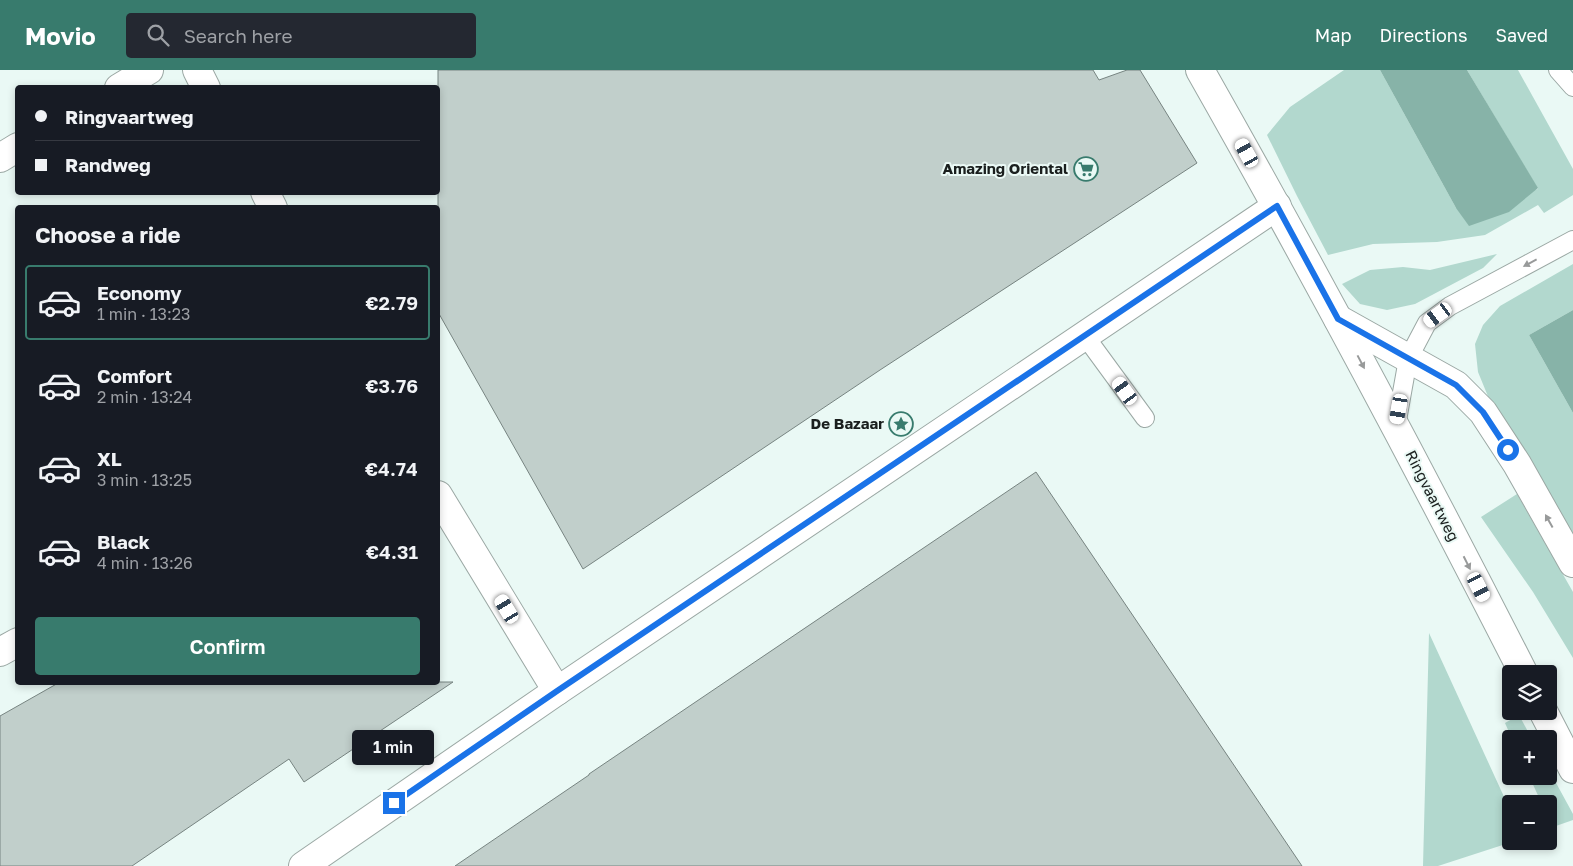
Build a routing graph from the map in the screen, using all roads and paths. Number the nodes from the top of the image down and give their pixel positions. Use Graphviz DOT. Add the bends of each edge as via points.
graph roads {
  1 [pos="149,70"];
  2 [pos="197,70"];
  3 [pos="1200,70"];
  4 [pos="1558,70"];
  5 [pos="124,85"];
  6 [pos="204,85"];
  7 [pos="1573,87"];
  8 [pos="15,149"];
  9 [pos="0,158"];
  10 [pos="1277,206"];
  11 [pos="1573,240"];
  12 [pos="1338,319"];
  13 [pos="1085,336"];
  14 [pos="1408,359"];
  15 [pos="1145,418"];
  16 [pos="1396,426"];
  17 [pos="440,498"];
  18 [pos="1573,563"];
  19 [pos="15,644"];
  20 [pos="0,652"];
  21 [pos="1519,665"];
  22 [pos="557,691"];
  23 [pos="1548,720"];
  24 [pos="1573,769"];
  25 [pos="303,866"];
  1 -- 5 [label="street"];
  2 -- 6 [label="street"];
  3 -- 10 [label="street, Ringvaartweg"];
  4 -- 7 [label="lane"];
  8 -- 9 [label="street"];
  10 -- 12 [label="street, Ringvaartweg"];
  10 -- 13 [label="street"];
  11 -- 14 [label="lane, one-way" via="1450,306 1427,323"];
  12 -- 14 [label="street"];
  12 -- 16 [label="street, Ringvaartweg, one-way"];
  13 -- 15 [label="lane"];
  13 -- 22 [label="street"];
  14 -- 16 [label="lane"];
  18 -- 14 [label="street, one-way" via="1517,464 1483,412 1456,385"];
  16 -- 21 [label="street, Ringvaartweg, one-way"];
  17 -- 22 [label="street"];
  19 -- 20 [label="street"];
  22 -- 25 [label="street"];
  23 -- 24 [label="street"];
}
